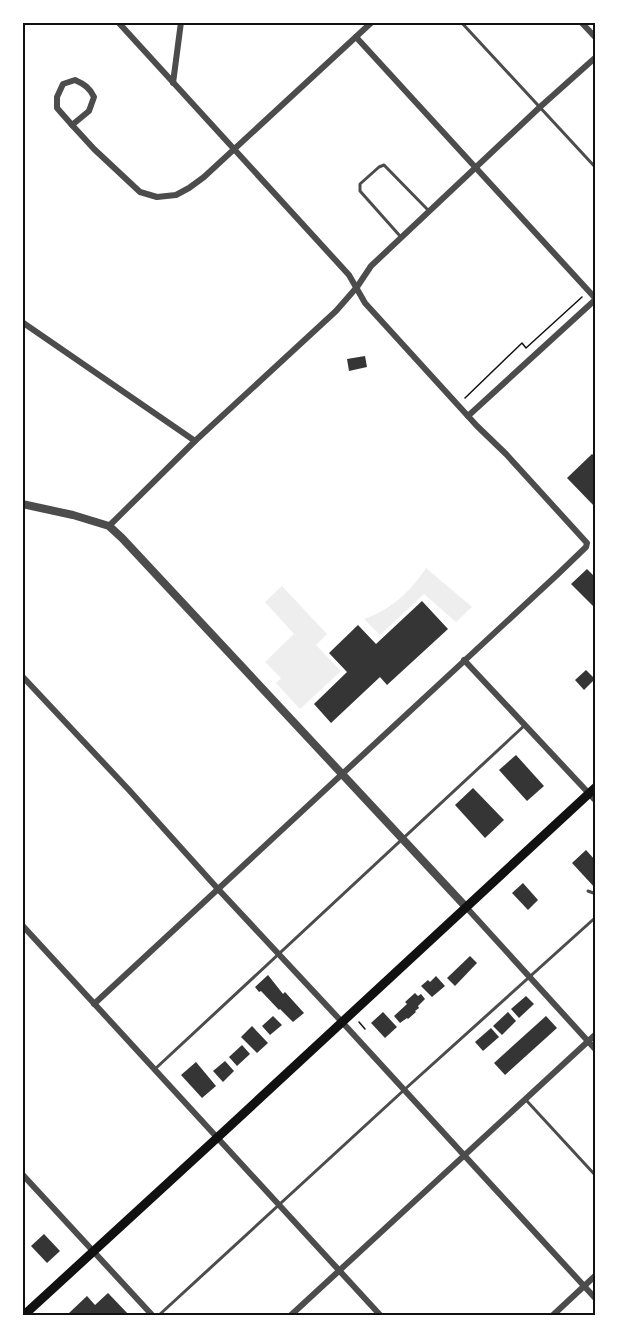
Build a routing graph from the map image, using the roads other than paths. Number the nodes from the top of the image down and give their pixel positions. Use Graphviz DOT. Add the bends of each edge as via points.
graph roads {
  1 [pos="118,22"];
  2 [pos="181,22"];
  3 [pos="372,22"];
  4 [pos="461,22"];
  5 [pos="582,22"];
  6 [pos="364,26"];
  7 [pos="356,37"];
  8 [pos="596,38"];
  9 [pos="596,57"];
  10 [pos="173,83"];
  11 [pos="540,107"];
  12 [pos="72,125"];
  13 [pos="234,150"];
  14 [pos="476,168"];
  15 [pos="596,168"];
  16 [pos="429,211"];
  17 [pos="402,237"];
  18 [pos="357,287"];
  19 [pos="595,299"];
  20 [pos="22,322"];
  21 [pos="468,416"];
  22 [pos="195,441"];
  23 [pos="22,504"];
  24 [pos="108,526"];
  25 [pos="465,660"];
  26 [pos="22,676"];
  27 [pos="525,725"];
  28 [pos="341,774"];
  29 [pos="593,794"];
  30 [pos="402,839"];
  31 [pos="595,847"];
  32 [pos="596,856"];
  33 [pos="218,889"];
  34 [pos="588,891"];
  35 [pos="596,894"];
  36 [pos="466,908"];
  37 [pos="596,917"];
  38 [pos="22,925"];
  39 [pos="279,954"];
  40 [pos="529,977"];
  41 [pos="94,1004"];
  42 [pos="342,1022"];
  43 [pos="596,1034"];
  44 [pos="588,1041"];
  45 [pos="596,1050"];
  46 [pos="154,1069"];
  47 [pos="404,1090"];
  48 [pos="525,1099"];
  49 [pos="218,1137"];
  50 [pos="464,1156"];
  51 [pos="22,1174"];
  52 [pos="596,1176"];
  53 [pos="279,1204"];
  54 [pos="94,1250"];
  55 [pos="340,1270"];
  56 [pos="596,1275"];
  57 [pos="584,1286"];
  58 [pos="596,1299"];
  59 [pos="23,1316"];
  60 [pos="153,1316"];
  61 [pos="158,1316"];
  62 [pos="290,1316"];
  63 [pos="381,1316"];
  64 [pos="552,1316"];
  1 -- 10 [label="street"];
  2 -- 10 [label="street"];
  3 -- 6 [label="street"];
  4 -- 11 [label="lane"];
  5 -- 8 [label="street"];
  6 -- 7 [label="street"];
  7 -- 13 [label="street"];
  7 -- 14 [label="street"];
  9 -- 11 [label="street"];
  10 -- 13 [label="street"];
  11 -- 14 [label="street"];
  11 -- 15 [label="lane"];
  12 -- 12 [label="street" via="89,111 94,97 90,89 75,80 63,84 57,97 57,108"];
  12 -- 13 [label="street" via="140,192 158,197 176,195 189,188"];
  13 -- 18 [label="street"];
  14 -- 16 [label="street"];
  14 -- 19 [label="street"];
  16 -- 17 [label="street"];
  16 -- 17 [label="lane" via="384,165 371,173 360,184 360,192"];
  17 -- 18 [label="street" via="371,266"];
  18 -- 21 [label="street" via="365,303"];
  18 -- 22 [label="street"];
  19 -- 21 [label="street"];
  20 -- 22 [label="street"];
  21 -- 25 [label="street" via="587,543"];
  22 -- 24 [label="street"];
  23 -- 24 [label="street"];
  24 -- 28 [label="street"];
  25 -- 27 [label="street"];
  25 -- 28 [label="street"];
  26 -- 33 [label="street"];
  27 -- 29 [label="street"];
  27 -- 30 [label="lane"];
  28 -- 30 [label="street"];
  28 -- 33 [label="street"];
  29 -- 36 [label="main road"];
  30 -- 36 [label="street"];
  30 -- 39 [label="lane"];
  31 -- 32 [label="lane"];
  33 -- 39 [label="street"];
  33 -- 41 [label="street"];
  34 -- 35 [label="lane"];
  36 -- 40 [label="street"];
  36 -- 42 [label="main road"];
  37 -- 40 [label="lane"];
  38 -- 41 [label="street"];
  39 -- 42 [label="street"];
  39 -- 46 [label="lane"];
  40 -- 44 [label="street"];
  40 -- 47 [label="lane"];
  41 -- 46 [label="street"];
  42 -- 47 [label="street"];
  42 -- 49 [label="main road"];
  43 -- 44 [label="street"];
  44 -- 45 [label="street"];
  44 -- 48 [label="street"];
  46 -- 49 [label="street"];
  47 -- 50 [label="street"];
  47 -- 53 [label="lane"];
  48 -- 50 [label="street"];
  48 -- 52 [label="lane"];
  49 -- 53 [label="street"];
  49 -- 54 [label="main road"];
  50 -- 55 [label="street"];
  50 -- 57 [label="street"];
  51 -- 54 [label="street"];
  53 -- 55 [label="street"];
  53 -- 61 [label="lane"];
  54 -- 59 [label="main road"];
  54 -- 60 [label="street"];
  55 -- 62 [label="street"];
  55 -- 63 [label="street"];
  56 -- 57 [label="street"];
  57 -- 58 [label="street"];
  57 -- 64 [label="street"];
}
